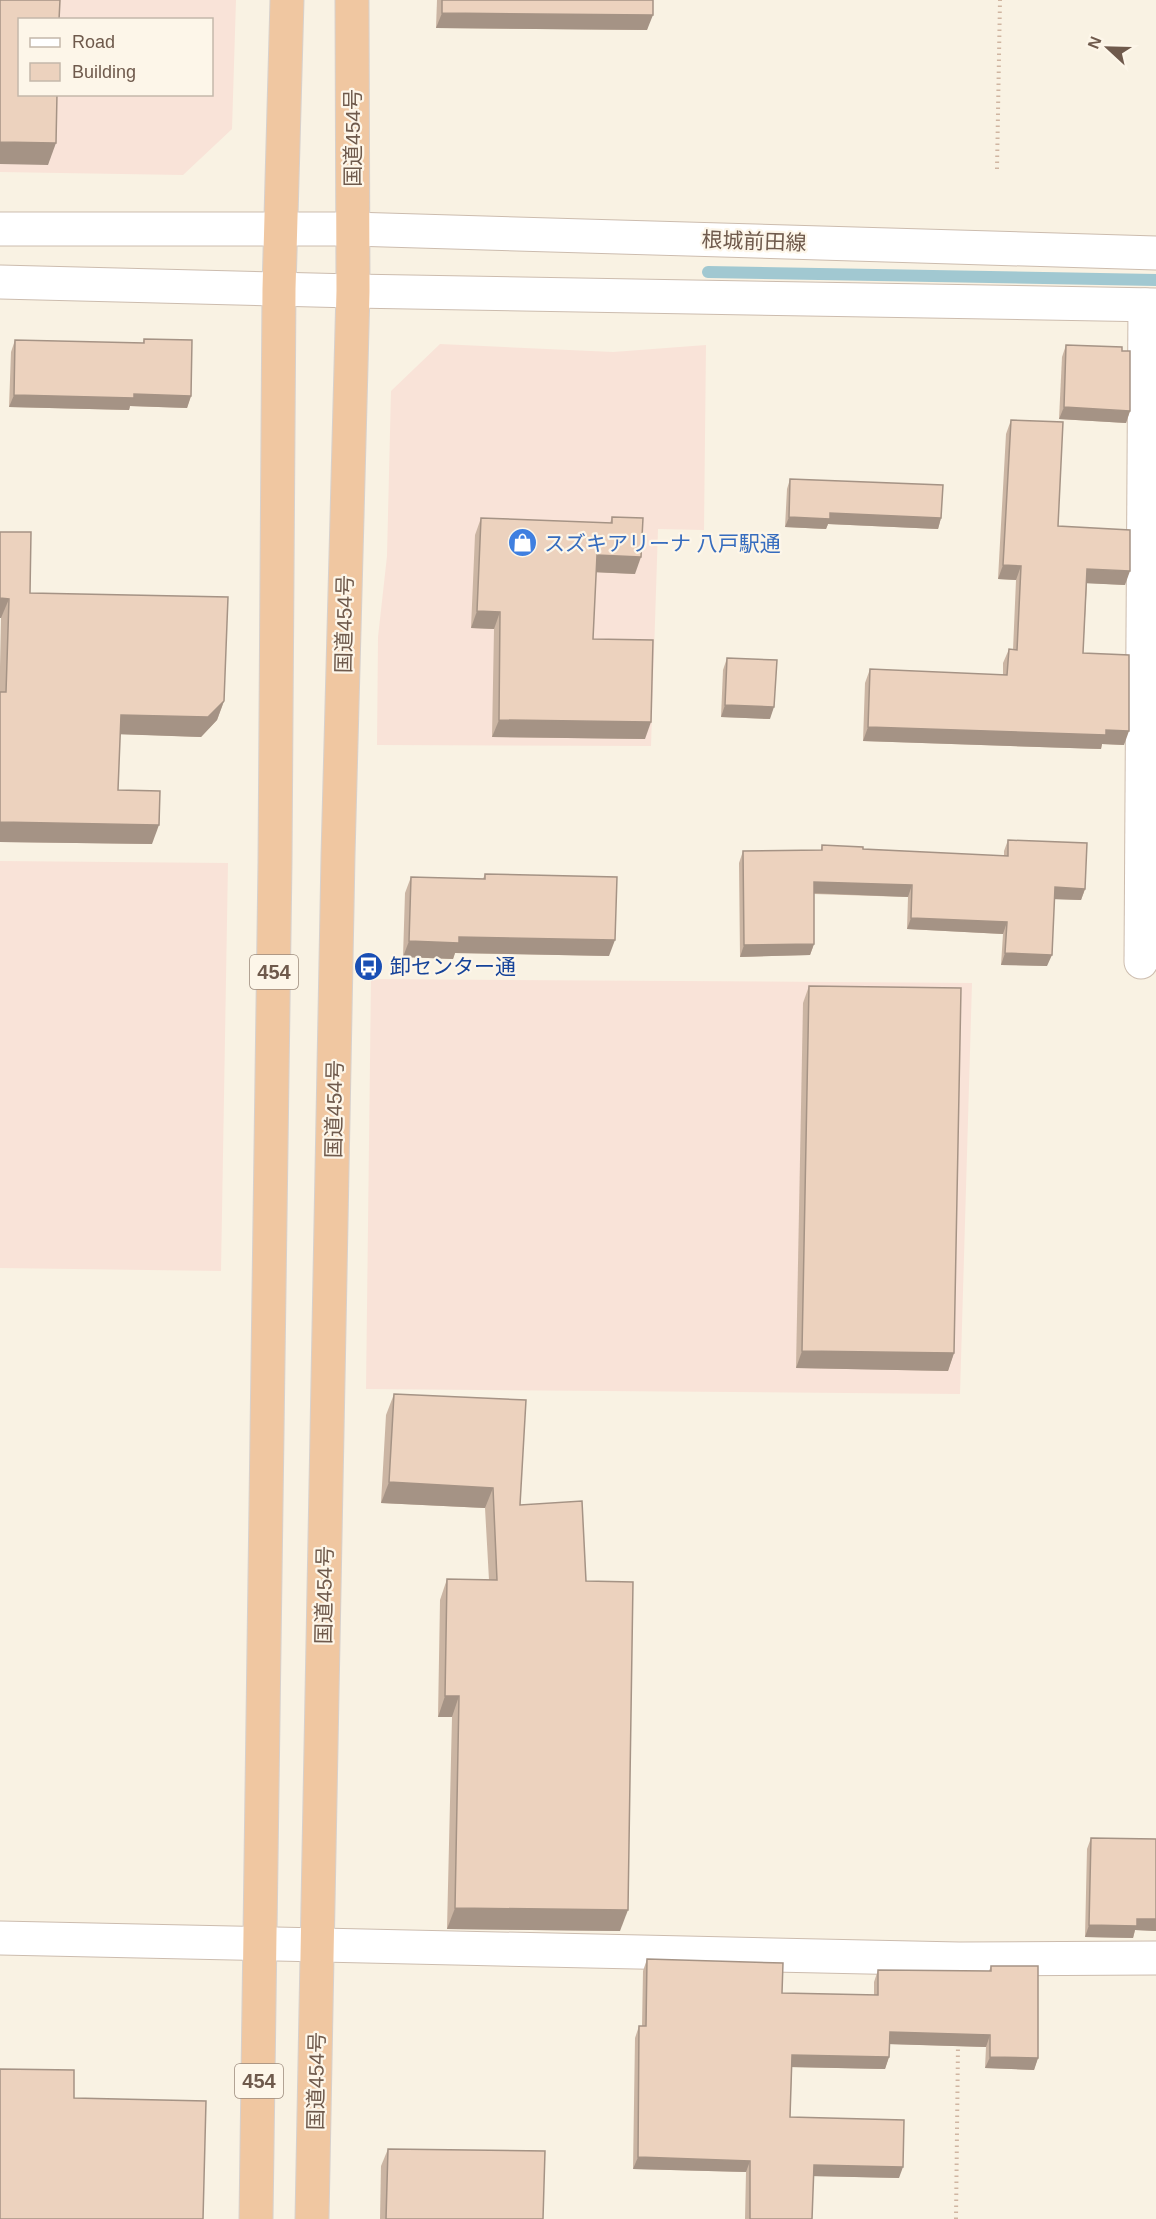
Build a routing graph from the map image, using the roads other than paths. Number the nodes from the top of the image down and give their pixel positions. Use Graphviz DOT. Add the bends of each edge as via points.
graph roads {
  1 [pos="287,0"];
  2 [pos="352,0"];
  3 [pos="281,228"];
  4 [pos="0,229"];
  5 [pos="352,229"];
  6 [pos="1156,253"];
  7 [pos="0,282"];
  8 [pos="279,289"];
  9 [pos="353,291"];
  10 [pos="1151,305"];
  11 [pos="1141,962"];
  12 [pos="0,1938"];
  13 [pos="259,1944"];
  14 [pos="317,1946"];
  15 [pos="1156,1958"];
  16 [pos="256,2219"];
  17 [pos="312,2219"];
  1 -- 3 [label="highway, 454"];
  2 -- 5 [label="highway, 国道454号"];
  3 -- 4 [label="street, 根城前田線"];
  3 -- 5 [label="street, 根城前田線"];
  3 -- 8 [label="highway, 454"];
  5 -- 6 [label="street, 根城前田線"];
  5 -- 9 [label="highway, 国道454号"];
  7 -- 8 [label="street"];
  8 -- 9 [label="street"];
  8 -- 13 [label="highway, 454"];
  9 -- 10 [label="street"];
  9 -- 14 [label="highway, 国道454号"];
  10 -- 11 [label="street"];
  12 -- 13 [label="street"];
  13 -- 14 [label="street"];
  13 -- 16 [label="highway, 454"];
  14 -- 15 [label="street" via="958,1959"];
  14 -- 17 [label="highway, 国道454号"];
}
